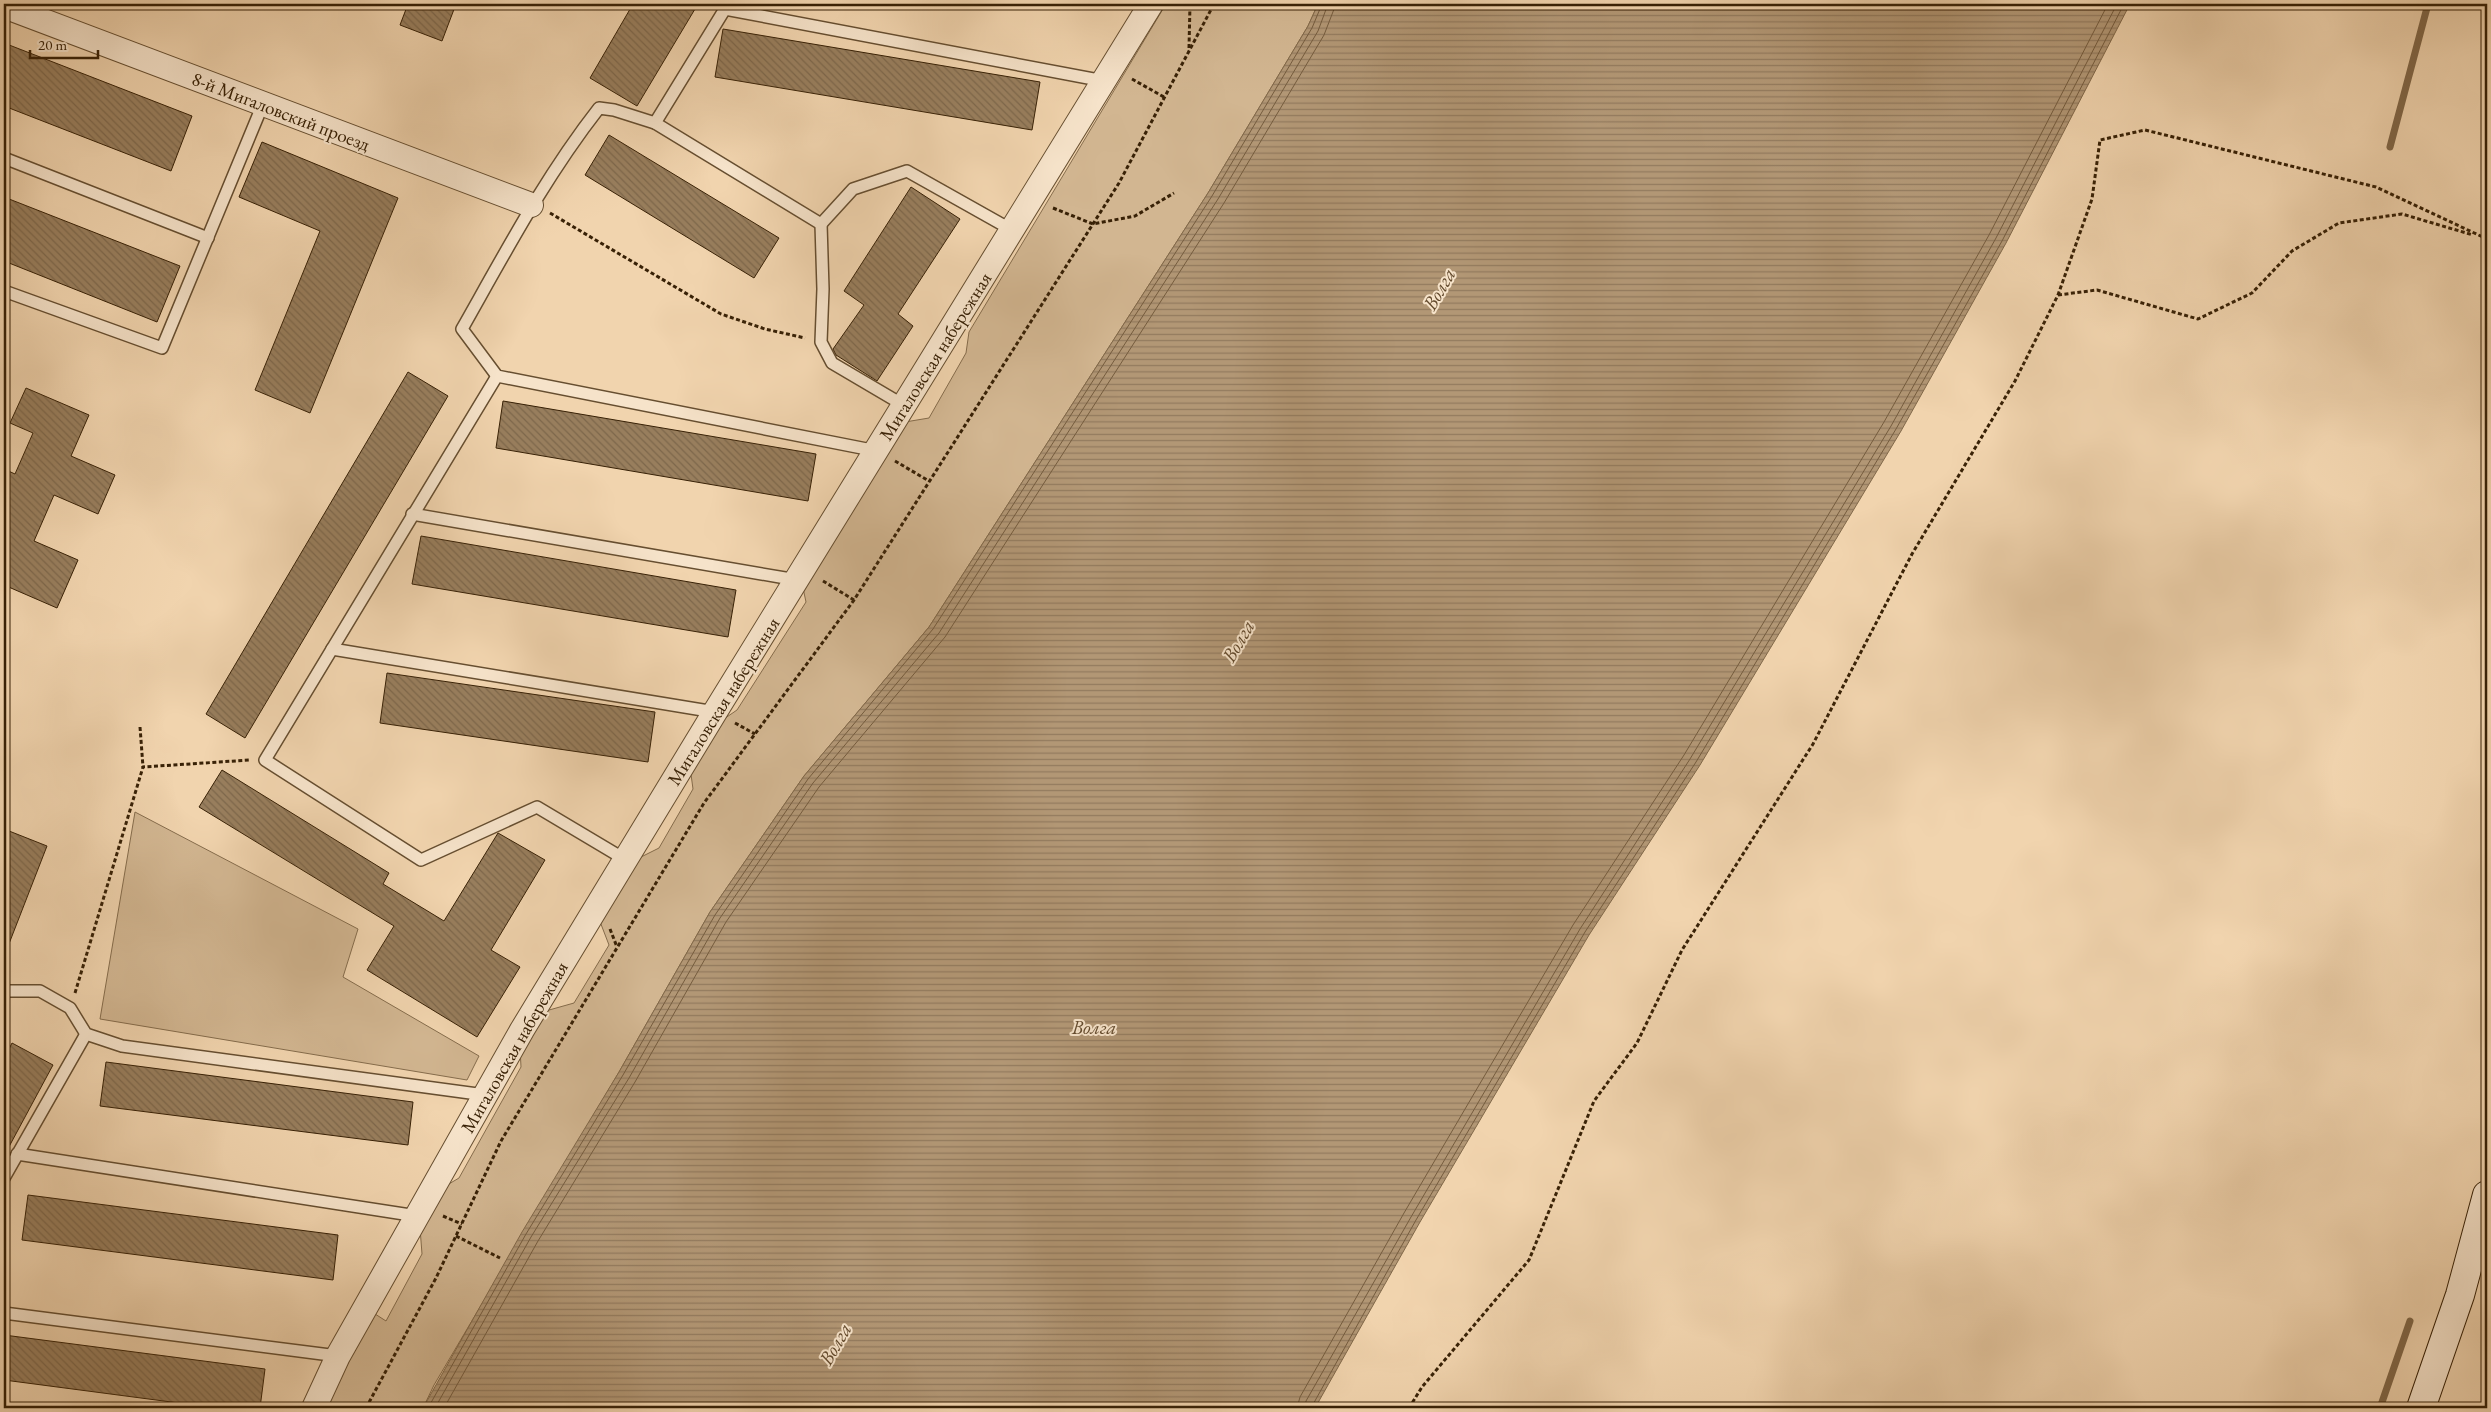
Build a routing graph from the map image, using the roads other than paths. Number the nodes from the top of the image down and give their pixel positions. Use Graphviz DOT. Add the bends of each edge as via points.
graph roads {
  1 [pos="1151,4"];
  2 [pos="7,6"];
  3 [pos="727,6"];
  4 [pos="1108,74"];
  5 [pos="263,104"];
  6 [pos="655,123"];
  7 [pos="4,158"];
  8 [pos="531,205"];
  9 [pos="821,224"];
  10 [pos="1012,230"];
  11 [pos="208,238"];
  12 [pos="4,291"];
  13 [pos="497,376"];
  14 [pos="905,406"];
  15 [pos="877,451"];
  16 [pos="412,514"];
  17 [pos="798,580"];
  18 [pos="332,649"];
  19 [pos="715,712"];
  20 [pos="626,860"];
  21 [pos="4,991"];
  22 [pos="86,1034"];
  23 [pos="485,1095"];
  24 [pos="18,1154"];
  25 [pos="4,1178"];
  26 [pos="2487,1195"];
  27 [pos="417,1216"];
  28 [pos="4,1313"];
  29 [pos="338,1356"];
  30 [pos="314,1408"];
  31 [pos="2421,1408"];
  1 -- 4 [label="street, Мигаловская набережная"];
  2 -- 5 [label="street, 8-й Мигаловский проезд"];
  3 -- 4 [label="lane"];
  3 -- 6 [label="lane"];
  4 -- 10 [label="street, Мигаловская набережная"];
  5 -- 8 [label="street, 8-й Мигаловский проезд"];
  5 -- 11 [label="lane"];
  6 -- 8 [label="lane" via="599,108"];
  6 -- 9 [label="lane"];
  7 -- 11 [label="lane"];
  8 -- 13 [label="lane" via="462,329"];
  9 -- 10 [label="lane" via="853,189 907,171"];
  9 -- 14 [label="lane" via="821,342 832,363"];
  10 -- 14 [label="street, Мигаловская набережная"];
  11 -- 12 [label="lane" via="162,348"];
  13 -- 15 [label="lane"];
  13 -- 16 [label="lane"];
  14 -- 15 [label="street, Мигаловская набережная"];
  15 -- 17 [label="street, Мигаловская набережная"];
  16 -- 17 [label="lane"];
  16 -- 18 [label="lane"];
  17 -- 19 [label="street, Мигаловская набережная"];
  18 -- 19 [label="lane"];
  18 -- 20 [label="lane" via="266,760 421,860 537,807"];
  19 -- 20 [label="street, Мигаловская набережная"];
  20 -- 23 [label="street, Мигаловская набережная"];
  21 -- 22 [label="lane" via="40,991 70,1008"];
  22 -- 23 [label="lane" via="122,1046"];
  22 -- 24 [label="lane"];
  23 -- 27 [label="street, Мигаловская набережная"];
  24 -- 25 [label="lane"];
  24 -- 27 [label="lane"];
  26 -- 31 [label="street" via="2460,1295"];
  27 -- 29 [label="street, Мигаловская набережная"];
  28 -- 29 [label="lane"];
  29 -- 30 [label="street, Мигаловская набережная"];
}
